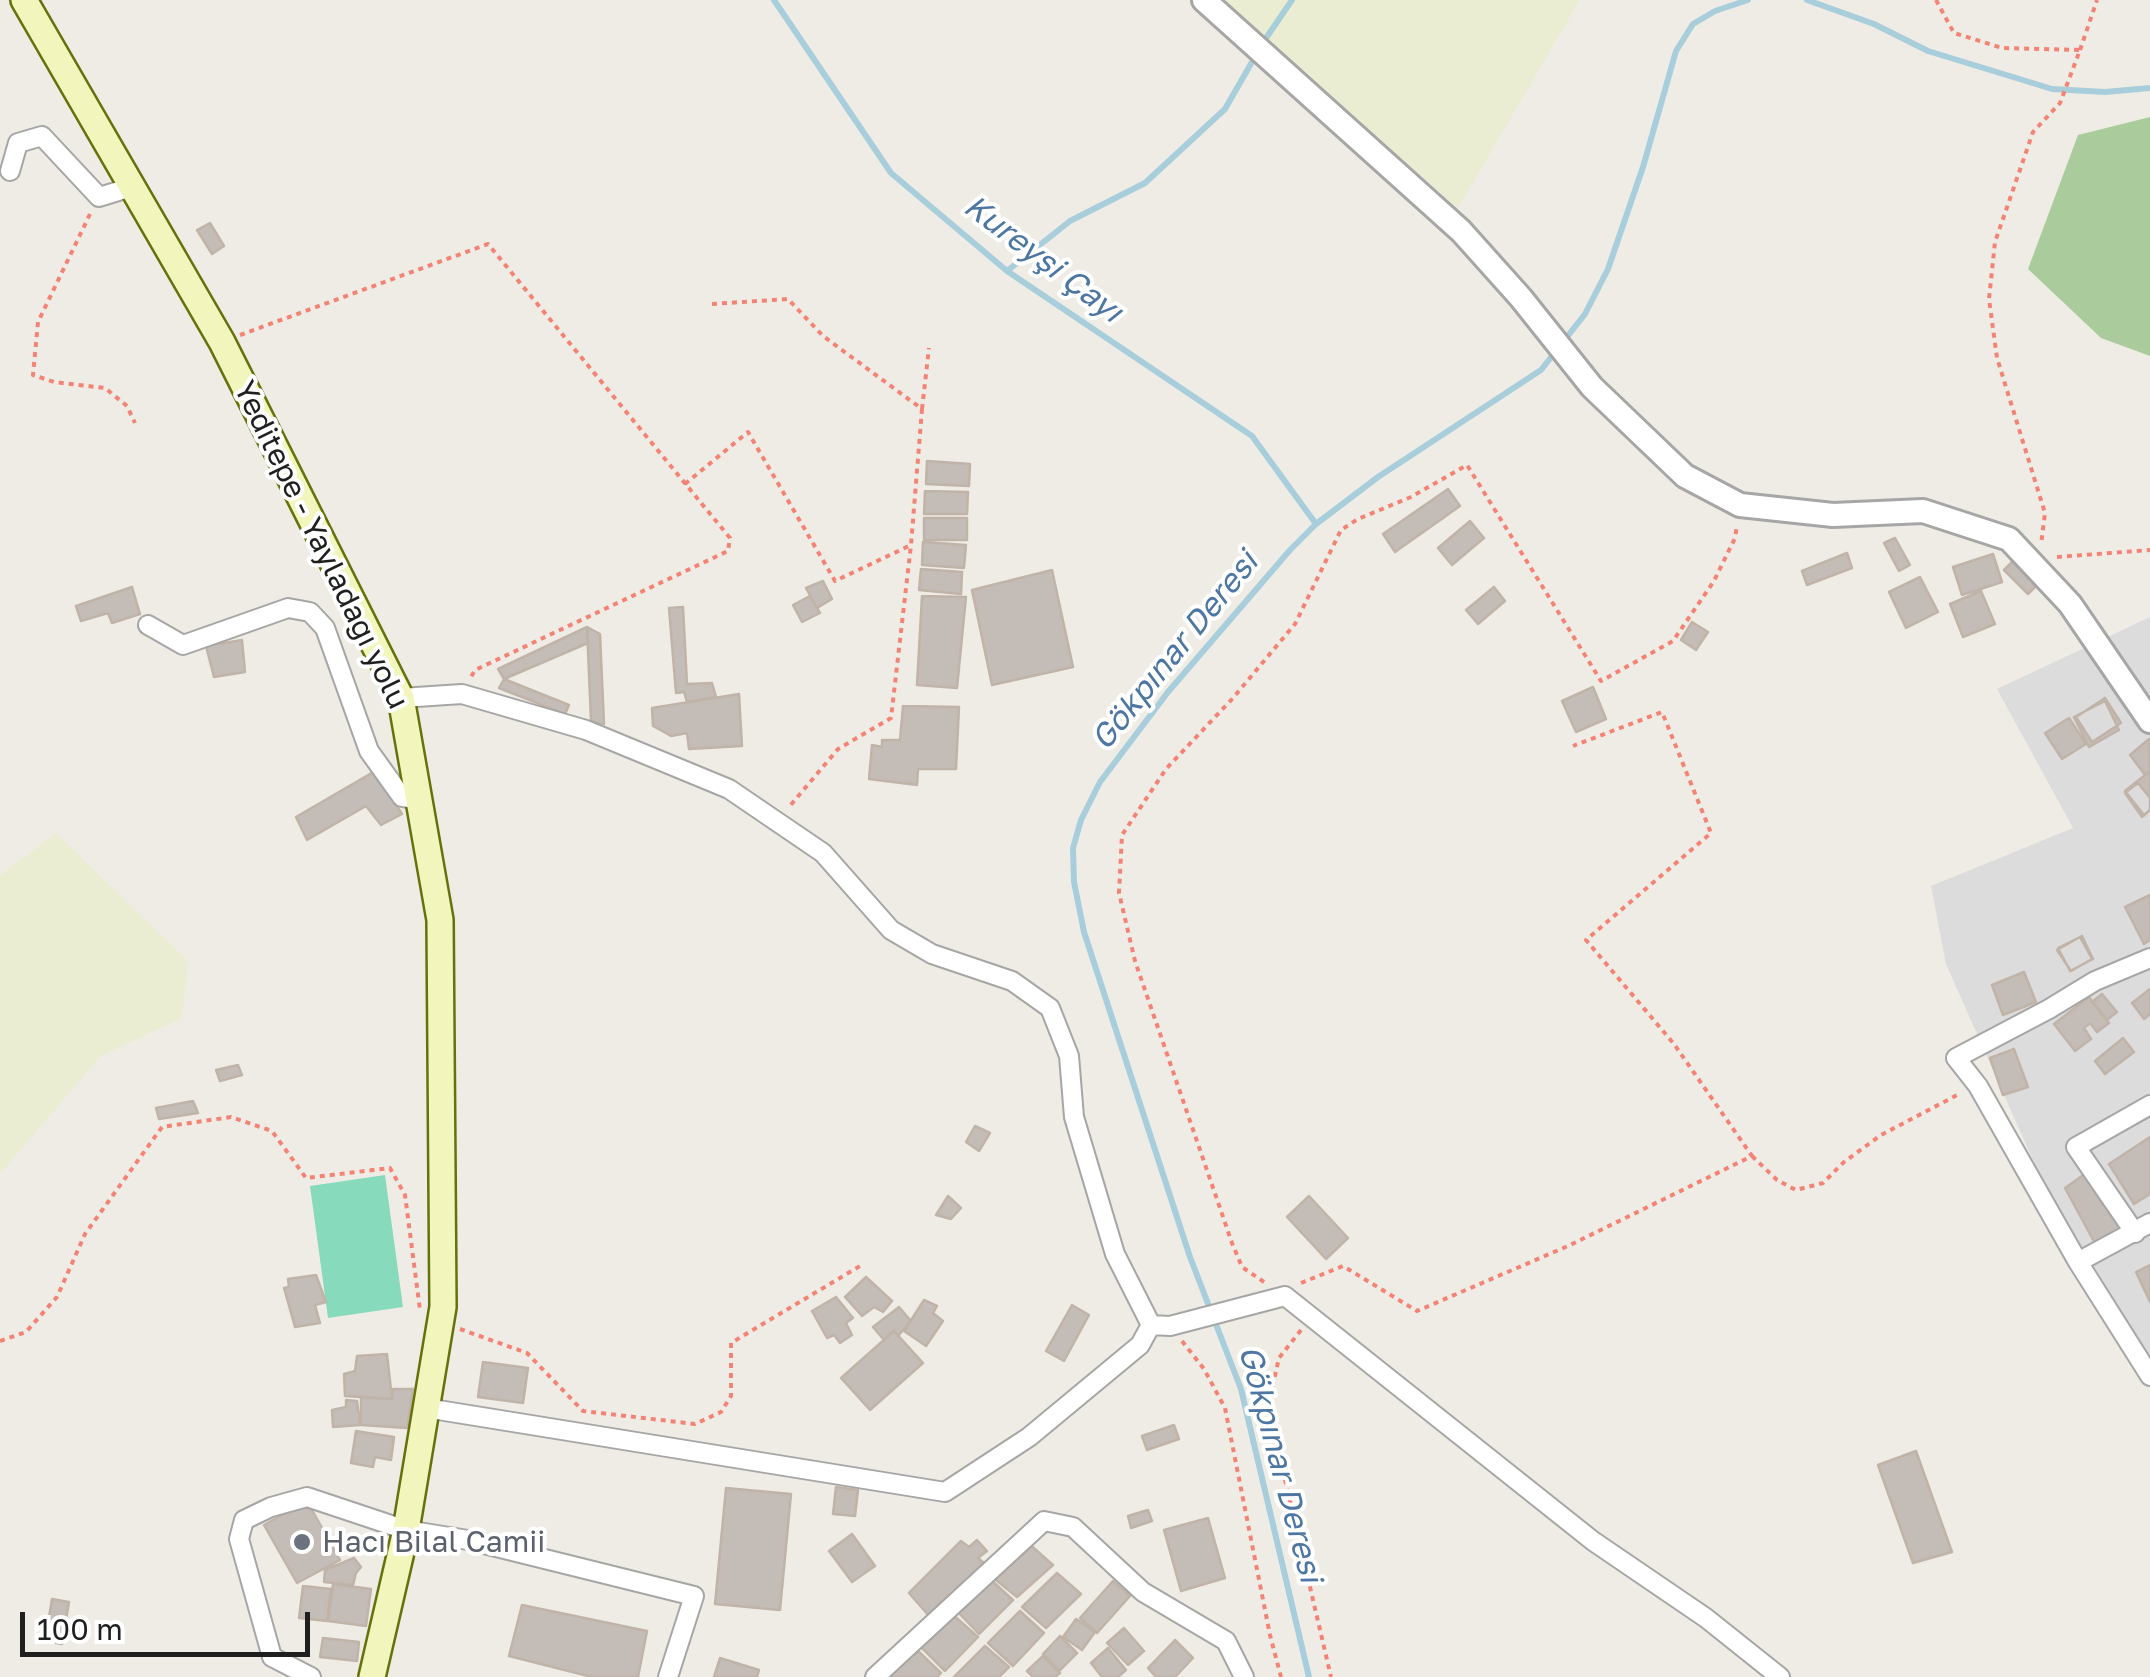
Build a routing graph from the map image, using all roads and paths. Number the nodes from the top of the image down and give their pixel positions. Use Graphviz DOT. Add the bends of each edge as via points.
graph roads {
  1 [pos="24,0"];
  2 [pos="1204,0"];
  3 [pos="1936,0"];
  4 [pos="2097,0"];
  5 [pos="2080,50"];
  6 [pos="10,171"];
  7 [pos="135,186"];
  8 [pos="99,197"];
  9 [pos="712,304"];
  10 [pos="222,342"];
  11 [pos="929,348"];
  12 [pos="922,409"];
  13 [pos="135,423"];
  14 [pos="685,484"];
  15 [pos="1740,505"];
  16 [pos="912,546"];
  17 [pos="2150,550"];
  18 [pos="2038,563"];
  19 [pos="148,625"];
  20 [pos="462,694"];
  21 [pos="401,698"];
  22 [pos="2150,721"];
  23 [pos="1573,746"];
  24 [pos="419,800"];
  25 [pos="777,822"];
  26 [pos="2150,958"];
  27 [pos="1978,1086"];
  28 [pos="2150,1105"];
  29 [pos="1752,1156"];
  30 [pos="2142,1228"];
  31 [pos="2078,1262"];
  32 [pos="860,1266"];
  33 [pos="1284,1296"];
  34 [pos="1310,1318"];
  35 [pos="440,1320"];
  36 [pos="1160,1326"];
  37 [pos="0,1341"];
  38 [pos="2150,1376"];
  39 [pos="426,1408"];
  40 [pos="406,1530"];
  41 [pos="311,1677"];
  42 [pos="372,1677"];
  43 [pos="668,1677"];
  44 [pos="874,1677"];
  45 [pos="1244,1677"];
  46 [pos="1282,1677"];
  47 [pos="1330,1677"];
  48 [pos="1780,1677"];
  1 -- 7 [label="main road, Yeditepe - Yayladağı yolu"];
  2 -- 15 [label="street" via="1461,231 1592,387 1685,476"];
  3 -- 5 [label="path" via="1954,33 2002,48"];
  4 -- 5 [label="path"];
  5 -- 18 [label="path" via="2060,103 2033,132 1996,242 1989,299 1998,358 2045,513"];
  6 -- 8 [label="street" via="18,144 42,136"];
  7 -- 8 [label="street"];
  7 -- 10 [label="main road, Yeditepe - Yayladağı yolu"];
  8 -- 13 [label="path" via="38,322 33,375 105,388"];
  9 -- 12 [label="path" via="788,299 823,336"];
  10 -- 14 [label="path" via="488,244"];
  10 -- 21 [label="main road, Yeditepe - Yayladağı yolu"];
  11 -- 12 [label="path"];
  12 -- 16 [label="path"];
  14 -- 16 [label="path" via="748,432 835,581"];
  14 -- 20 [label="path" via="730,538 728,550 474,670"];
  15 -- 18 [label="street" via="1834,515 1923,510 2009,540"];
  15 -- 33 [label="path" via="1735,538 1714,581 1673,641 1600,681 1467,465 1358,519 1342,530 1294,624 1166,768 1122,836 1119,893 1135,961 1232,1243 1242,1267"];
  16 -- 25 [label="path" via="891,718 838,749"];
  17 -- 18 [label="path"];
  18 -- 22 [label="street"];
  19 -- 24 [label="street" via="184,645 288,608 310,612 325,628 370,751 402,797"];
  20 -- 21 [label="street"];
  20 -- 25 [label="street" via="586,730 728,790"];
  21 -- 24 [label="main road, Yeditepe - Yayladağı yolu"];
  23 -- 29 [label="path" via="1662,712 1710,833 1586,940 1674,1044"];
  24 -- 35 [label="main road, Yeditepe - Yayladağı yolu" via="440,920"];
  25 -- 36 [label="street" via="823,854 891,930 932,954 1012,981 1050,1008 1070,1056 1074,1116 1115,1254"];
  26 -- 27 [label="street" via="2094,980 1956,1058"];
  27 -- 29 [label="path" via="1881,1135 1823,1183 1796,1190"];
  27 -- 31 [label="street"];
  28 -- 30 [label="street" via="2076,1147"];
  29 -- 33 [label="path" via="1417,1311 1342,1266"];
  30 -- 31 [label="street"];
  31 -- 38 [label="street"];
  32 -- 35 [label="path" via="731,1343 730,1396 721,1412 695,1424 584,1411 527,1353"];
  33 -- 34 [label="street"];
  33 -- 36 [label="street"];
  34 -- 47 [label="path" via="1280,1358 1268,1407"];
  34 -- 48 [label="street" via="1593,1541"];
  35 -- 37 [label="path" via="418,1309 405,1196 390,1168 306,1178 272,1130 231,1116 162,1127 86,1234 57,1297 26,1332"];
  35 -- 39 [label="main road, Yeditepe - Yayladağı yolu"];
  36 -- 39 [label="street" via="1029,1437 945,1492"];
  36 -- 46 [label="path" via="1204,1369 1225,1408"];
  39 -- 40 [label="main road, Yeditepe - Yayladağı yolu"];
  40 -- 41 [label="street" via="307,1497 244,1520 239,1539 272,1657"];
  40 -- 42 [label="main road, Yeditepe - Yayladağı yolu"];
  40 -- 43 [label="street" via="694,1596"];
  44 -- 45 [label="street" via="1044,1521 1074,1526 1143,1592 1226,1641"];
}
